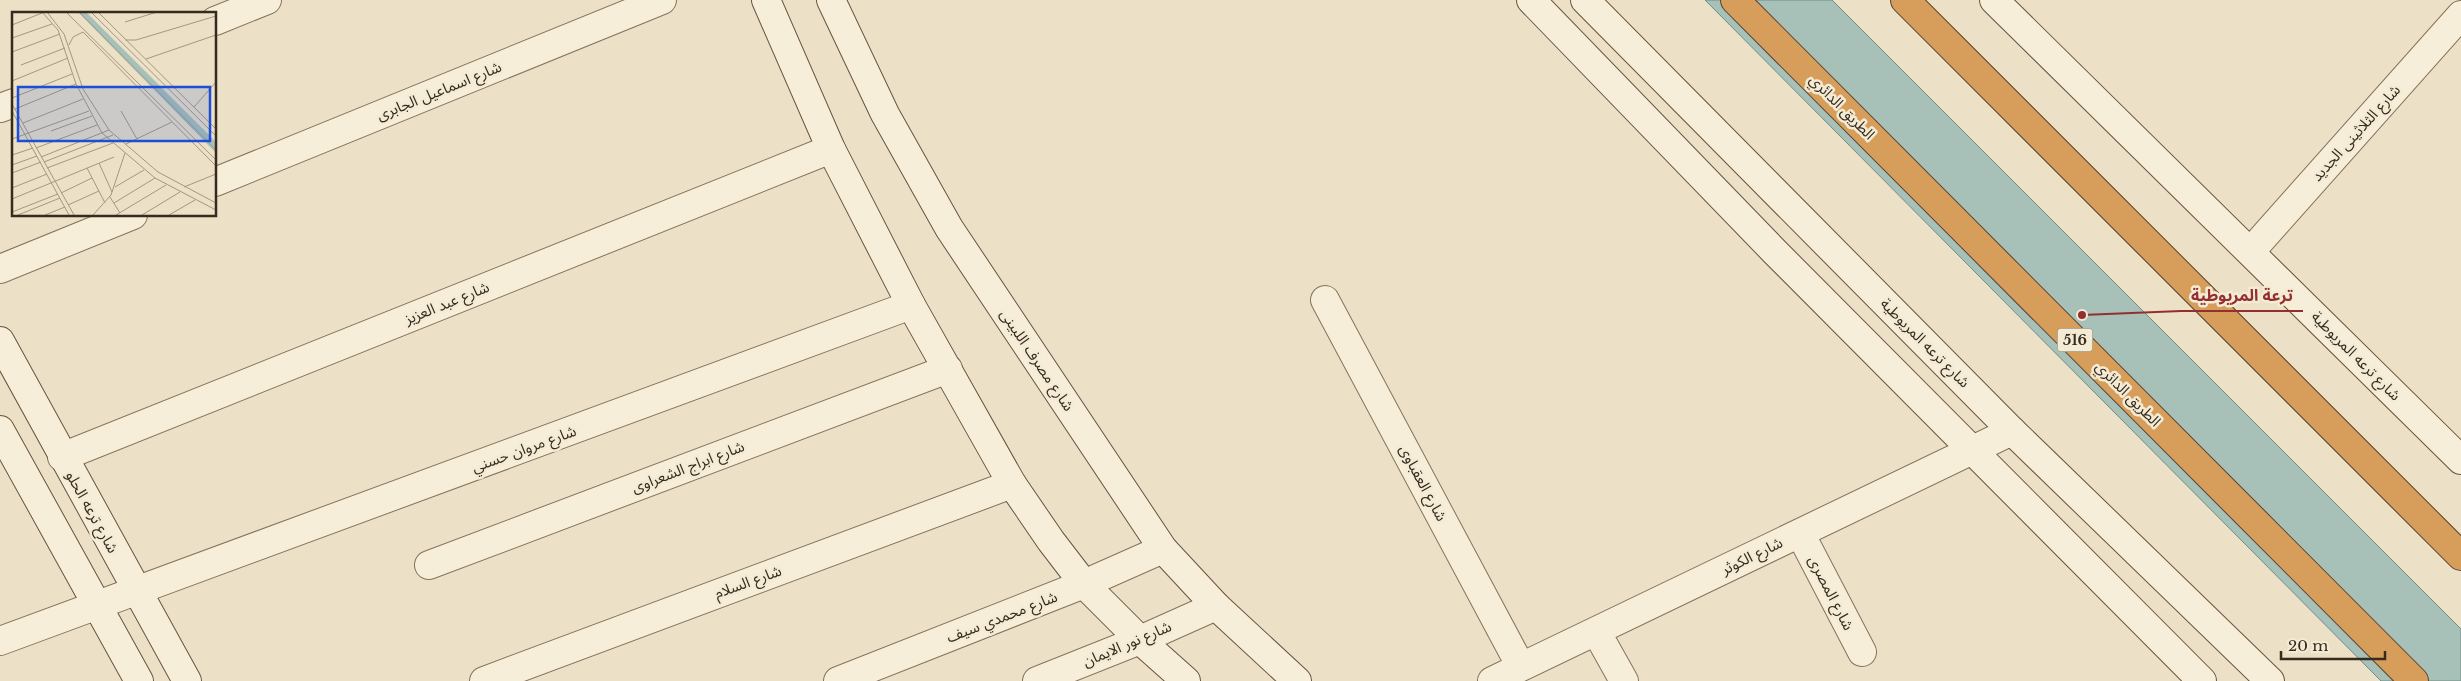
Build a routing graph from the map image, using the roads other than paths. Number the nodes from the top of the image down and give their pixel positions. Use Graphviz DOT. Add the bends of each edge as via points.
graph roads {
  1 [pos="267,0"];
  2 [pos="662,0"];
  3 [pos="766,0"];
  4 [pos="831,0"];
  5 [pos="1531,0"];
  6 [pos="1585,0"];
  7 [pos="1735,0"];
  8 [pos="1906,0"];
  9 [pos="1994,0"];
  10 [pos="2461,15"];
  11 [pos="216,21"];
  12 [pos="12,104"];
  13 [pos="0,108"];
  14 [pos="831,149"];
  15 [pos="216,182"];
  16 [pos="131,216"];
  17 [pos="2251,250"];
  18 [pos="0,269"];
  19 [pos="1325,300"];
  20 [pos="911,305"];
  21 [pos="0,341"];
  22 [pos="948,369"];
  23 [pos="2012,431"];
  24 [pos="1,436"];
  25 [pos="1972,450"];
  26 [pos="62,457"];
  27 [pos="2461,460"];
  28 [pos="1012,484"];
  29 [pos="1800,533"];
  30 [pos="1163,549"];
  31 [pos="2461,556"];
  32 [pos="429,565"];
  33 [pos="1084,584"];
  34 [pos="137,592"];
  35 [pos="98,606"];
  36 [pos="1216,606"];
  37 [pos="1596,631"];
  38 [pos="1140,640"];
  39 [pos="0,641"];
  40 [pos="1862,652"];
  41 [pos="1521,667"];
  42 [pos="139,681"];
  43 [pos="187,681"];
  44 [pos="484,681"];
  45 [pos="838,681"];
  46 [pos="1037,681"];
  47 [pos="1186,681"];
  48 [pos="1296,681"];
  49 [pos="1492,681"];
  50 [pos="1624,681"];
  51 [pos="2202,681"];
  52 [pos="2270,681"];
  53 [pos="2414,681"];
  1 -- 11 [label="street"];
  2 -- 15 [label="street, شارع اسماعيل الجابرى"];
  3 -- 14 [label="street"];
  4 -- 30 [label="street, شارع مصرف اللبينى" via="885,114 949,228"];
  5 -- 25 [label="street"];
  6 -- 23 [label="street, شارع ترعه المريوطية"];
  7 -- 53 [label="highway, الطريق الدائري / 516"];
  8 -- 31 [label="highway"];
  9 -- 17 [label="street, شارع ترعه المريوطية"];
  10 -- 17 [label="street, شارع الثلاثينى الجديد"];
  12 -- 13 [label="street"];
  14 -- 20 [label="street"];
  14 -- 26 [label="street, شارع عبد العزيز"];
  16 -- 18 [label="street"];
  17 -- 27 [label="street, شارع ترعه المريوطية"];
  19 -- 41 [label="street, شارع العقباوى"];
  20 -- 22 [label="street"];
  20 -- 34 [label="street, شارع مروان حسني"];
  21 -- 26 [label="street, شارع ترعه الحلو"];
  22 -- 28 [label="street"];
  22 -- 32 [label="street, شارع ابراج الشعراوى"];
  23 -- 25 [label="street, شارع الكوثر"];
  23 -- 52 [label="street, شارع ترعه المريوطية"];
  24 -- 35 [label="street"];
  25 -- 29 [label="street, شارع الكوثر"];
  25 -- 51 [label="street"];
  26 -- 34 [label="street, شارع ترعه الحلو"];
  28 -- 33 [label="street"];
  28 -- 44 [label="street, شارع السلام"];
  29 -- 37 [label="street, شارع الكوثر"];
  29 -- 40 [label="street, شارع المصرى"];
  30 -- 33 [label="street, شارع محمدي سيف"];
  30 -- 36 [label="street, شارع مصرف اللبينى"];
  33 -- 38 [label="street"];
  33 -- 45 [label="street, شارع محمدي سيف"];
  34 -- 35 [label="street, شارع مروان حسني"];
  34 -- 43 [label="street, شارع ترعه الحلو"];
  35 -- 39 [label="street, شارع مروان حسني"];
  35 -- 42 [label="street"];
  36 -- 38 [label="street, شارع نور الايمان"];
  36 -- 48 [label="street, شارع مصرف اللبينى"];
  37 -- 41 [label="street, شارع الكوثر"];
  37 -- 50 [label="street"];
  38 -- 46 [label="street, شارع نور الايمان"];
  38 -- 47 [label="street"];
  41 -- 49 [label="street, شارع الكوثر"];
}
